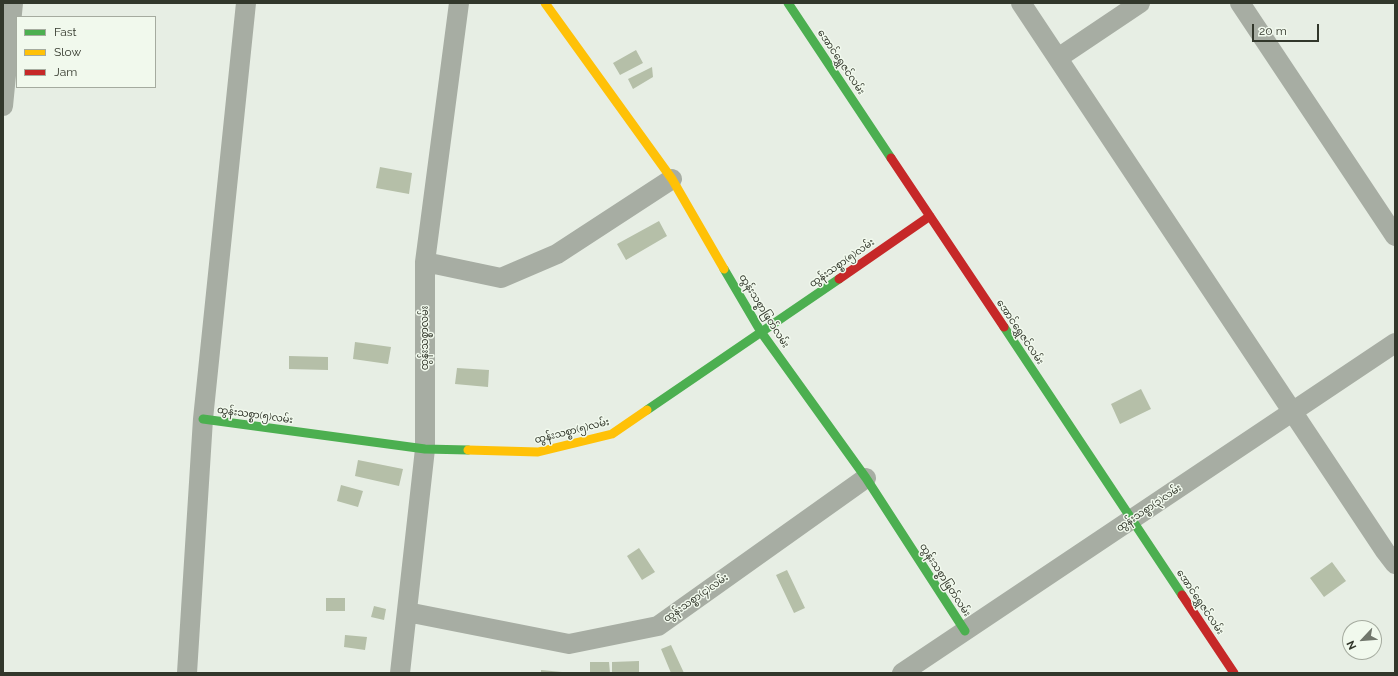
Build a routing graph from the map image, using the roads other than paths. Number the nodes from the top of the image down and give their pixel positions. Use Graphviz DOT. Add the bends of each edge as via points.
graph roads {
  1 [pos="13,3"];
  2 [pos="246,3"];
  3 [pos="460,3"];
  4 [pos="545,3"];
  5 [pos="788,3"];
  6 [pos="1021,3"];
  7 [pos="1140,3"];
  8 [pos="1240,3"];
  9 [pos="1058,58"];
  10 [pos="3,106"];
  11 [pos="672,179"];
  12 [pos="930,216"];
  13 [pos="1395,236"];
  14 [pos="425,262"];
  15 [pos="761,332"];
  16 [pos="1395,343"];
  17 [pos="1292,412"];
  18 [pos="203,419"];
  19 [pos="425,449"];
  20 [pos="866,478"];
  21 [pos="1132,520"];
  22 [pos="1395,564"];
  23 [pos="407,612"];
  24 [pos="965,631"];
  25 [pos="1229,671"];
  26 [pos="187,673"];
  27 [pos="400,673"];
  28 [pos="902,673"];
  1 -- 10 [label="street"];
  2 -- 18 [label="street"];
  3 -- 14 [label="street, ထွန်းသစ္စာလမ်း"];
  4 -- 11 [label="street, ထွန်းသစ္စာဖြတ်လမ်း"];
  5 -- 12 [label="street, အောင်ရွှေဇင်လမ်း"];
  6 -- 9 [label="street"];
  7 -- 9 [label="street"];
  8 -- 13 [label="street"];
  9 -- 17 [label="street"];
  11 -- 14 [label="street" via="557,254 501,278"];
  11 -- 15 [label="street, ထွန်းသစ္စာဖြတ်လမ်း"];
  12 -- 15 [label="street, ထွန်းသစ္စာ(၅)လမ်း"];
  12 -- 21 [label="street, အောင်ရွှေဇင်လမ်း"];
  14 -- 19 [label="street, ထွန်းသစ္စာလမ်း"];
  15 -- 19 [label="street, ထွန်းသစ္စာ(၅)လမ်း" via="612,434 538,452"];
  15 -- 20 [label="street, ထွန်းသစ္စာဖြတ်လမ်း"];
  16 -- 17 [label="street, ထွန်းသစ္စာ(၃)လမ်း"];
  17 -- 21 [label="street, ထွန်းသစ္စာ(၃)လမ်း"];
  17 -- 22 [label="street"];
  18 -- 19 [label="street, ထွန်းသစ္စာ(၅)လမ်း"];
  18 -- 26 [label="street"];
  19 -- 23 [label="street, ထွန်းသစ္စာလမ်း"];
  20 -- 23 [label="street, ထွန်းသစ္စာ(၄)လမ်း" via="658,626 569,644"];
  20 -- 24 [label="street, ထွန်းသစ္စာဖြတ်လမ်း"];
  21 -- 24 [label="street, ထွန်းသစ္စာ(၃)လမ်း"];
  21 -- 25 [label="street, အောင်ရွှေဇင်လမ်း"];
  23 -- 27 [label="street, ထွန်းသစ္စာလမ်း"];
  24 -- 28 [label="street, ထွန်းသစ္စာ(၃)လမ်း"];
}
